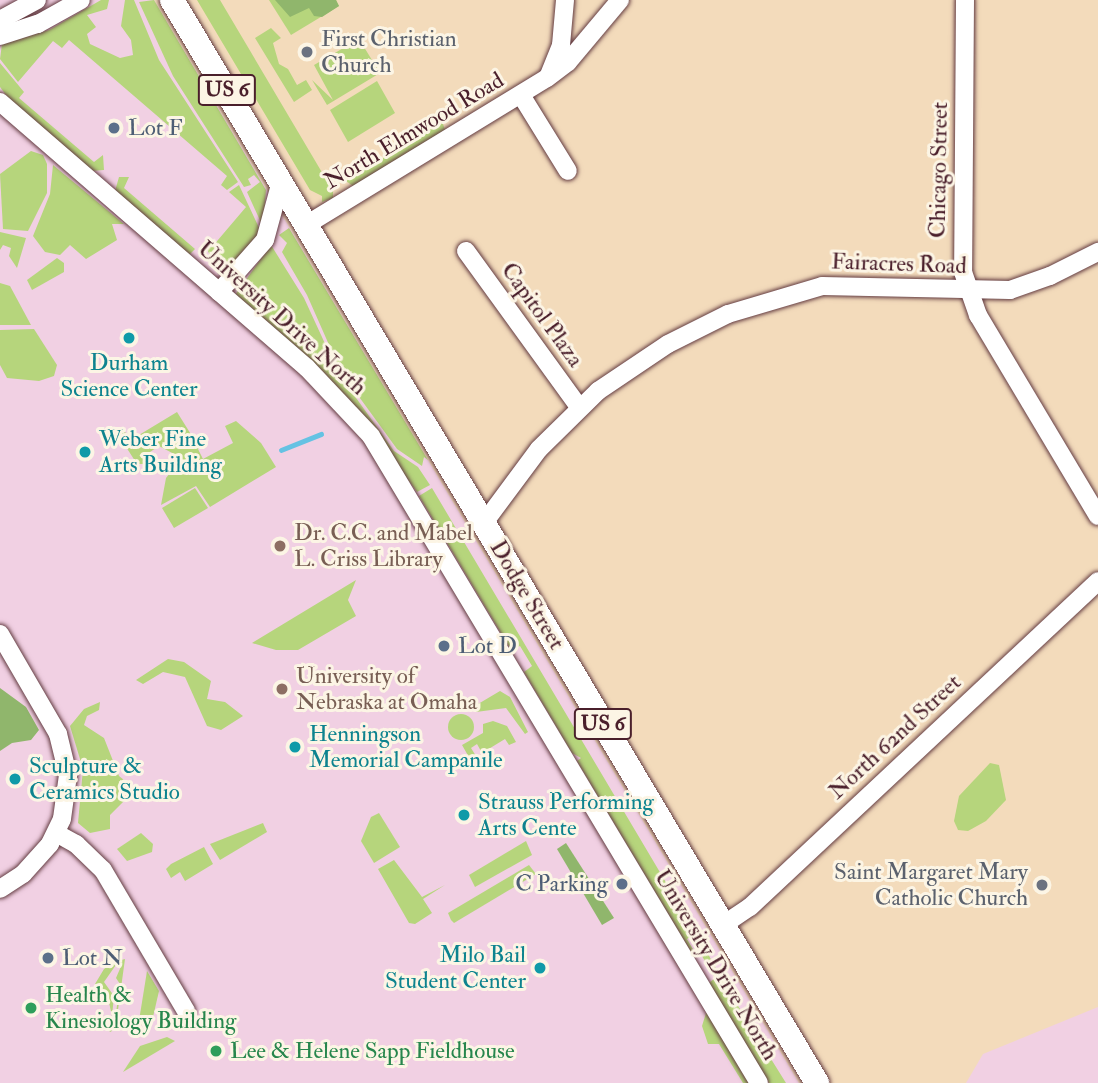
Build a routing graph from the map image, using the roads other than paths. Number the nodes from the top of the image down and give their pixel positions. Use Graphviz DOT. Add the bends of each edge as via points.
graph roads {
  1 [pos="37,0"];
  2 [pos="81,0"];
  3 [pos="172,0"];
  4 [pos="565,0"];
  5 [pos="621,0"];
  6 [pos="965,0"];
  7 [pos="0,20"];
  8 [pos="0,36"];
  9 [pos="547,78"];
  10 [pos="521,95"];
  11 [pos="0,102"];
  12 [pos="568,171"];
  13 [pos="282,181"];
  14 [pos="306,225"];
  15 [pos="466,251"];
  16 [pos="1098,252"];
  17 [pos="969,291"];
  18 [pos="219,292"];
  19 [pos="579,407"];
  20 [pos="1098,516"];
  21 [pos="484,523"];
  22 [pos="1098,581"];
  23 [pos="0,634"];
  24 [pos="55,833"];
  25 [pos="0,889"];
  26 [pos="723,925"];
  27 [pos="186,1011"];
  28 [pos="759,1083"];
  29 [pos="817,1083"];
  1 -- 7 [label="street"];
  2 -- 8 [label="street" via="38,24"];
  3 -- 13 [label="highway, Dodge Street / US 6"];
  4 -- 9 [label="street" via="561,45"];
  5 -- 9 [label="street, North Elmwood Road" via="568,62"];
  6 -- 17 [label="street, Chicago Street" via="961,226"];
  9 -- 10 [label="street, North Elmwood Road"];
  10 -- 12 [label="street"];
  10 -- 14 [label="street, North Elmwood Road"];
  11 -- 18 [label="street, University Drive North"];
  13 -- 14 [label="highway, Dodge Street / US 6"];
  13 -- 18 [label="street" via="265,240"];
  14 -- 21 [label="highway, Dodge Street / US 6"];
  15 -- 19 [label="street, Capitol Plaza"];
  16 -- 17 [label="street, Fairacres Road" via="1030,284"];
  17 -- 19 [label="street, Fairacres Road" via="863,284 780,295 668,344"];
  17 -- 20 [label="street, Chicago Street" via="978,315"];
  18 -- 28 [label="street, University Drive North" via="326,385 383,453"];
  19 -- 21 [label="street, Fairacres Road" via="539,449"];
  21 -- 26 [label="highway, Dodge Street / US 6"];
  22 -- 26 [label="street, North 62nd Street" via="750,907"];
  23 -- 24 [label="street" via="64,748 68,790"];
  24 -- 25 [label="street" via="42,855"];
  24 -- 27 [label="street" via="76,844 103,870"];
  26 -- 29 [label="highway, Dodge Street / US 6"];
}
